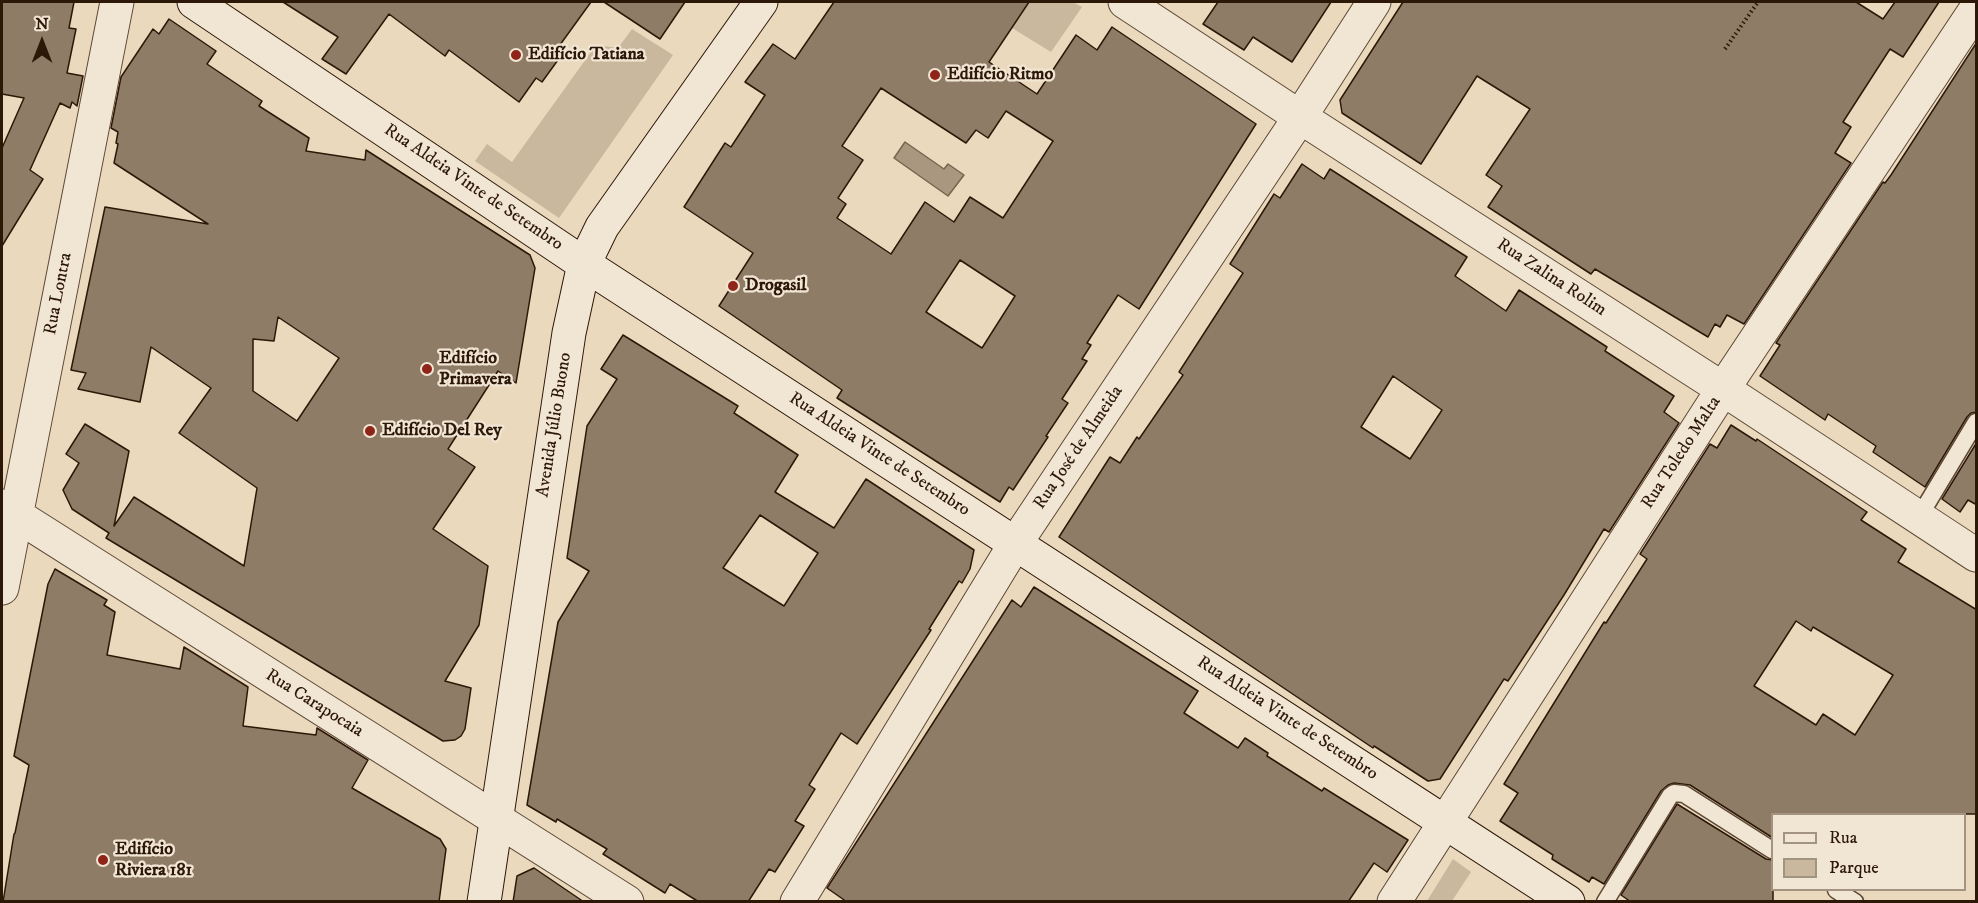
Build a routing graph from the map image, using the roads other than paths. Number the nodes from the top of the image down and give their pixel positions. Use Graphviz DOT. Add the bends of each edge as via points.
graph roads {
  1 [pos="117,2"];
  2 [pos="194,2"];
  3 [pos="761,2"];
  4 [pos="1125,2"];
  5 [pos="1374,2"];
  6 [pos="1977,9"];
  7 [pos="1300,117"];
  8 [pos="584,264"];
  9 [pos="1723,388"];
  10 [pos="1977,422"];
  11 [pos="8,510"];
  12 [pos="1918,517"];
  13 [pos="1015,543"];
  14 [pos="1977,555"];
  15 [pos="2,588"];
  16 [pos="496,818"];
  17 [pos="1445,822"];
  18 [pos="1771,849"];
  19 [pos="1838,891"];
  20 [pos="484,902"];
  21 [pos="627,902"];
  22 [pos="797,902"];
  23 [pos="1394,902"];
  24 [pos="1568,902"];
  25 [pos="1605,902"];
  26 [pos="1855,902"];
  1 -- 11 [label="street, Rua Lontra"];
  2 -- 8 [label="street, Rua Aldeia Vinte de Setembro"];
  3 -- 8 [label="street, Avenida Júlio Buono" via="608,218"];
  4 -- 7 [label="street, Rua Zalina Rolim"];
  5 -- 7 [label="street, Rua José de Almeida"];
  6 -- 9 [label="street, Rua Toledo Malta"];
  7 -- 9 [label="street, Rua Zalina Rolim"];
  7 -- 13 [label="street, Rua José de Almeida"];
  8 -- 13 [label="street, Rua Aldeia Vinte de Setembro"];
  8 -- 16 [label="street, Avenida Júlio Buono" via="569,333"];
  9 -- 12 [label="street, Rua Zalina Rolim"];
  9 -- 17 [label="street, Rua Toledo Malta"];
  10 -- 12 [label="lane"];
  11 -- 15 [label="street, Rua Lontra"];
  11 -- 16 [label="street, Rua Carapocaia"];
  12 -- 14 [label="street, Rua Zalina Rolim"];
  13 -- 17 [label="street, Rua Aldeia Vinte de Setembro"];
  13 -- 22 [label="street, Rua José de Almeida"];
  16 -- 20 [label="street, Avenida Júlio Buono"];
  16 -- 21 [label="street, Rua Carapocaia"];
  17 -- 23 [label="street, Rua Toledo Malta"];
  17 -- 24 [label="street, Rua Aldeia Vinte de Setembro"];
  18 -- 25 [label="lane" via="1684,794 1674,793"];
  19 -- 26 [label="lane"];
}
